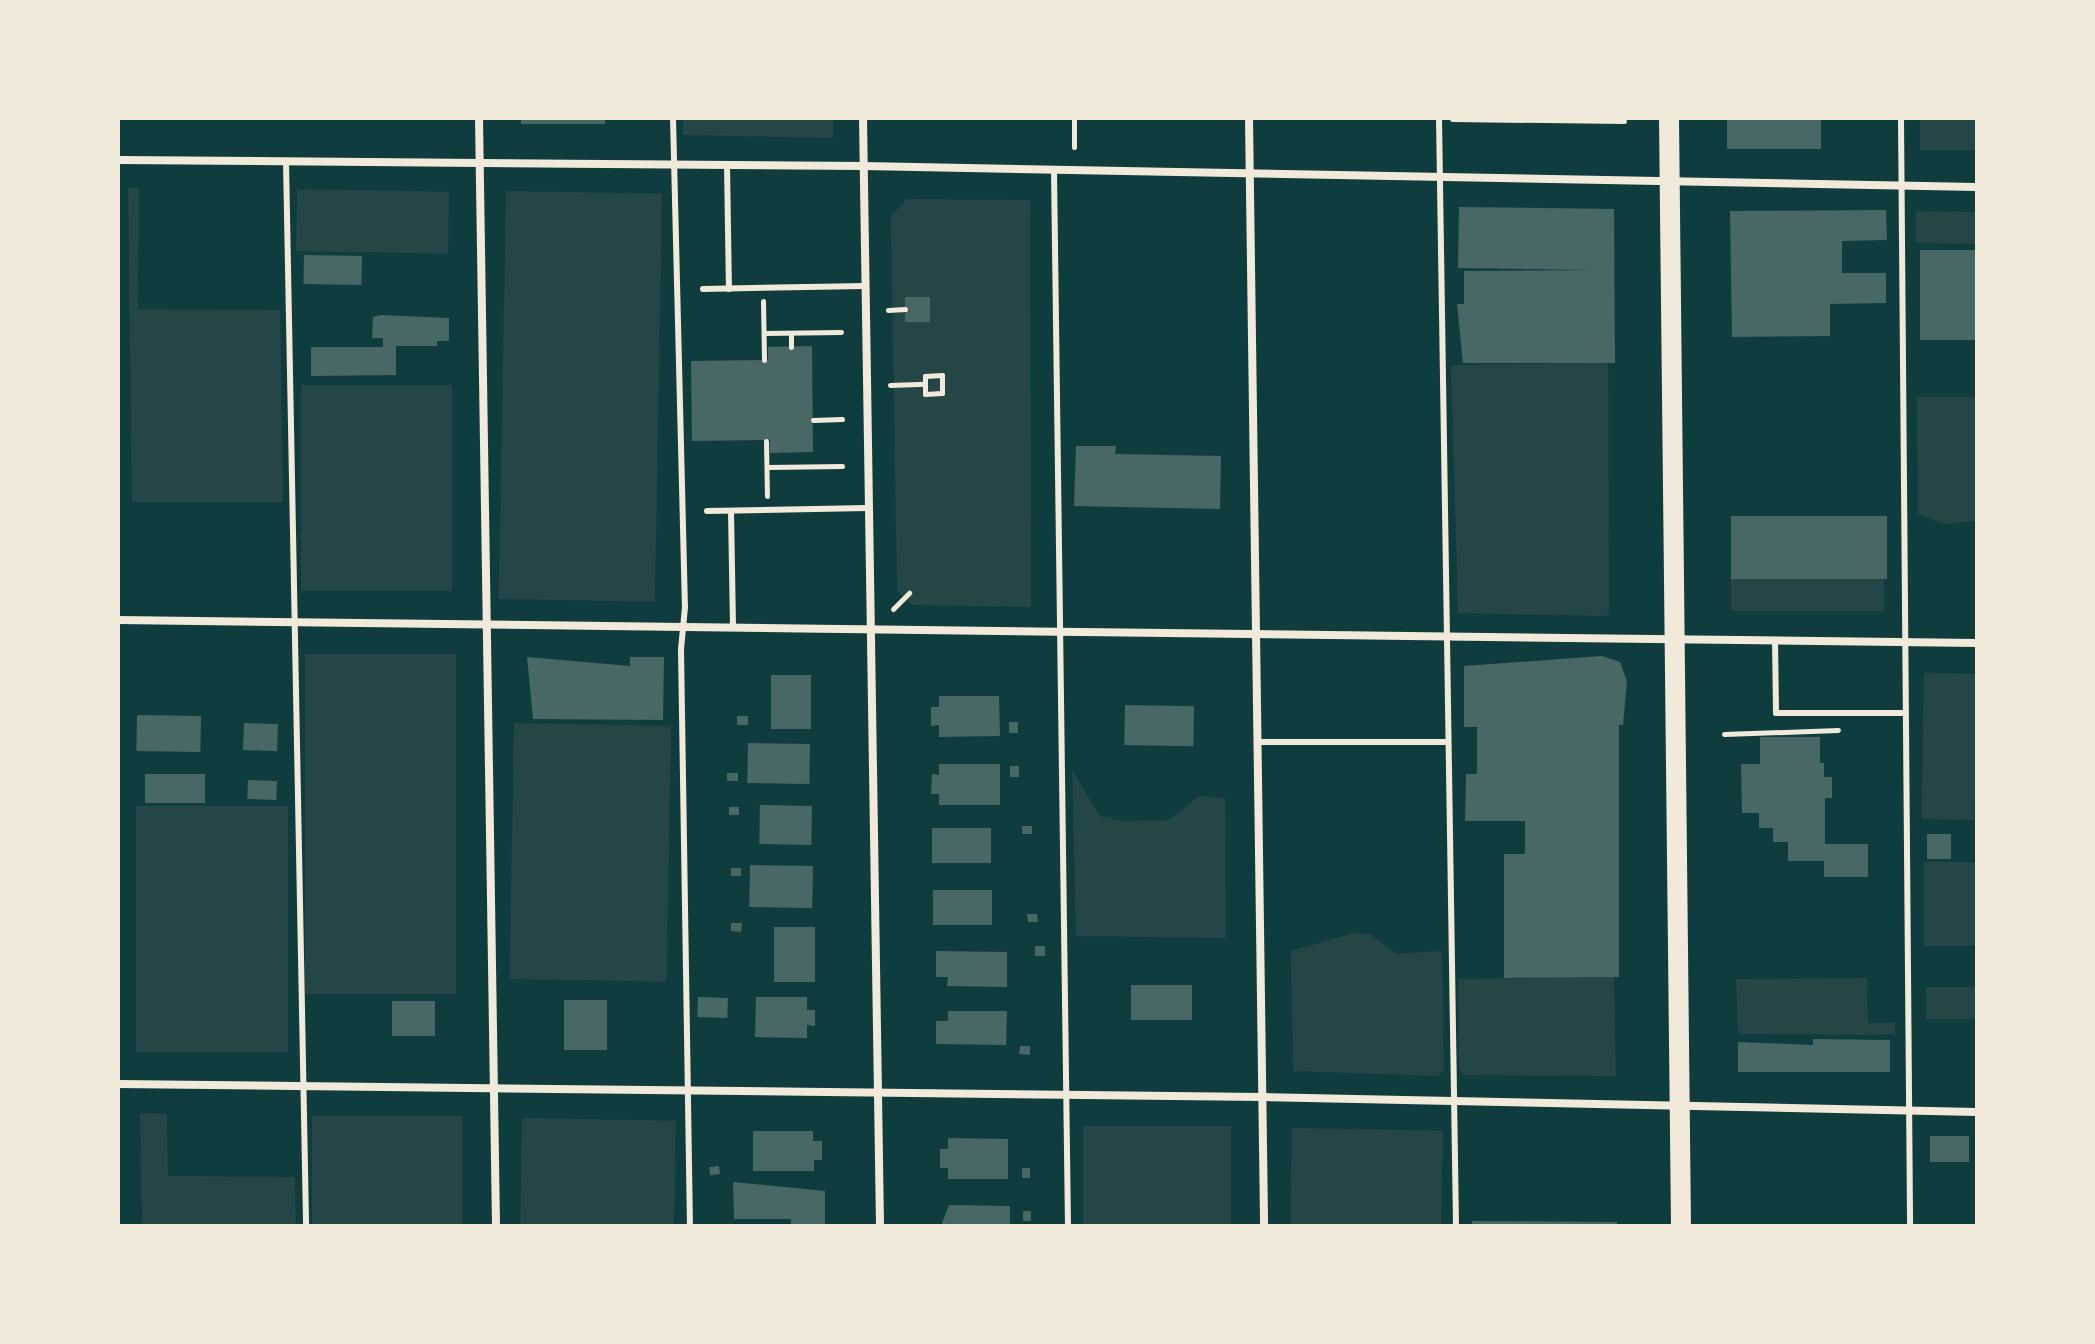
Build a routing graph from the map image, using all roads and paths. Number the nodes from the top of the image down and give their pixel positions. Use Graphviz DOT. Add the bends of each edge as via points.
graph roads {
  1 [pos="479,118"];
  2 [pos="673,118"];
  3 [pos="863,118"];
  4 [pos="1074,118"];
  5 [pos="1249,118"];
  6 [pos="1439,118"];
  7 [pos="1669,118"];
  8 [pos="1901,118"];
  9 [pos="1624,121"];
  10 [pos="1074,147"];
  11 [pos="118,160"];
  12 [pos="286,161"];
  13 [pos="479,162"];
  14 [pos="674,164"];
  15 [pos="727,165"];
  16 [pos="863,166"];
  17 [pos="1054,171"];
  18 [pos="1250,175"];
  19 [pos="1441,179"];
  20 [pos="1670,184"];
  21 [pos="1902,186"];
  22 [pos="1977,187"];
  23 [pos="865,286"];
  24 [pos="763,288"];
  25 [pos="703,289"];
  26 [pos="729,289"];
  27 [pos="905,309"];
  28 [pos="888,310"];
  29 [pos="841,332"];
  30 [pos="764,333"];
  31 [pos="791,333"];
  32 [pos="791,347"];
  33 [pos="764,360"];
  34 [pos="925,384"];
  35 [pos="890,385"];
  36 [pos="842,419"];
  37 [pos="813,420"];
  38 [pos="766,441"];
  39 [pos="842,466"];
  40 [pos="767,467"];
  41 [pos="868,508"];
  42 [pos="767,510"];
  43 [pos="707,511"];
  44 [pos="731,511"];
  45 [pos="909,593"];
  46 [pos="893,609"];
  47 [pos="118,620"];
  48 [pos="294,621"];
  49 [pos="487,624"];
  50 [pos="733,626"];
  51 [pos="683,627"];
  52 [pos="870,628"];
  53 [pos="1058,630"];
  54 [pos="1256,632"];
  55 [pos="1444,635"];
  56 [pos="1675,639"];
  57 [pos="1775,640"];
  58 [pos="1902,642"];
  59 [pos="1977,643"];
  60 [pos="1903,713"];
  61 [pos="1846,721"];
  62 [pos="1724,734"];
  63 [pos="1257,742"];
  64 [pos="1446,742"];
  65 [pos="118,1084"];
  66 [pos="303,1086"];
  67 [pos="495,1088"];
  68 [pos="687,1091"];
  69 [pos="877,1092"];
  70 [pos="1066,1095"];
  71 [pos="1262,1097"];
  72 [pos="1454,1103"];
  73 [pos="1680,1109"];
  74 [pos="1909,1111"];
  75 [pos="1977,1112"];
  76 [pos="306,1226"];
  77 [pos="496,1226"];
  78 [pos="690,1226"];
  79 [pos="880,1226"];
  80 [pos="1068,1226"];
  81 [pos="1264,1226"];
  82 [pos="1456,1226"];
  83 [pos="1681,1226"];
  84 [pos="1910,1226"];
  1 -- 13 [label="street"];
  2 -- 14 [label="lane"];
  3 -- 16 [label="street"];
  4 -- 10 [label="path"];
  5 -- 18 [label="street"];
  6 -- 9 [label="path"];
  6 -- 19 [label="lane"];
  7 -- 20 [label="main road"];
  8 -- 21 [label="lane"];
  11 -- 12 [label="street"];
  12 -- 13 [label="street"];
  12 -- 48 [label="lane"];
  13 -- 14 [label="street"];
  13 -- 49 [label="street"];
  14 -- 15 [label="street"];
  14 -- 51 [label="lane"];
  15 -- 16 [label="street"];
  15 -- 26 [label="lane"];
  16 -- 17 [label="street"];
  16 -- 23 [label="street"];
  17 -- 18 [label="street"];
  17 -- 53 [label="lane"];
  18 -- 19 [label="street"];
  18 -- 54 [label="street"];
  19 -- 20 [label="street"];
  19 -- 55 [label="lane"];
  20 -- 21 [label="street"];
  20 -- 56 [label="main road"];
  21 -- 22 [label="street"];
  21 -- 58 [label="lane"];
  23 -- 24 [label="lane"];
  23 -- 41 [label="street"];
  24 -- 26 [label="lane"];
  24 -- 30 [label="path"];
  25 -- 26 [label="lane"];
  27 -- 28 [label="path"];
  29 -- 31 [label="path"];
  30 -- 31 [label="path"];
  30 -- 33 [label="path"];
  31 -- 32 [label="path"];
  34 -- 34 [label="path" via="925,394 942,393 942,375 925,376"];
  34 -- 35 [label="path"];
  36 -- 37 [label="path"];
  38 -- 40 [label="path"];
  39 -- 40 [label="path"];
  40 -- 42 [label="path"];
  41 -- 42 [label="lane"];
  41 -- 52 [label="street"];
  42 -- 44 [label="lane"];
  43 -- 44 [label="lane"];
  44 -- 50 [label="lane"];
  45 -- 46 [label="path"];
  47 -- 48 [label="street"];
  48 -- 49 [label="street"];
  48 -- 66 [label="lane"];
  49 -- 51 [label="street"];
  49 -- 67 [label="street"];
  50 -- 51 [label="street"];
  50 -- 52 [label="street"];
  51 -- 68 [label="lane"];
  52 -- 53 [label="street"];
  52 -- 69 [label="street"];
  53 -- 54 [label="street"];
  53 -- 70 [label="lane"];
  54 -- 55 [label="street"];
  54 -- 63 [label="street"];
  55 -- 56 [label="street"];
  55 -- 64 [label="lane"];
  56 -- 57 [label="street"];
  56 -- 73 [label="main road"];
  57 -- 58 [label="street"];
  57 -- 60 [label="lane" via="1776,713"];
  58 -- 59 [label="street"];
  58 -- 60 [label="lane"];
  60 -- 74 [label="lane"];
  61 -- 62 [label="path" via="1834,733"];
  63 -- 64 [label="lane"];
  63 -- 71 [label="street"];
  64 -- 72 [label="lane"];
  65 -- 66 [label="street"];
  66 -- 67 [label="street"];
  66 -- 76 [label="lane"];
  67 -- 68 [label="street"];
  67 -- 77 [label="street"];
  68 -- 69 [label="street"];
  68 -- 78 [label="lane"];
  69 -- 70 [label="street"];
  69 -- 79 [label="street"];
  70 -- 71 [label="street"];
  70 -- 80 [label="lane"];
  71 -- 72 [label="street"];
  71 -- 81 [label="street"];
  72 -- 73 [label="street"];
  72 -- 82 [label="lane"];
  73 -- 74 [label="street"];
  73 -- 83 [label="main road"];
  74 -- 75 [label="street"];
  74 -- 84 [label="lane"];
}
